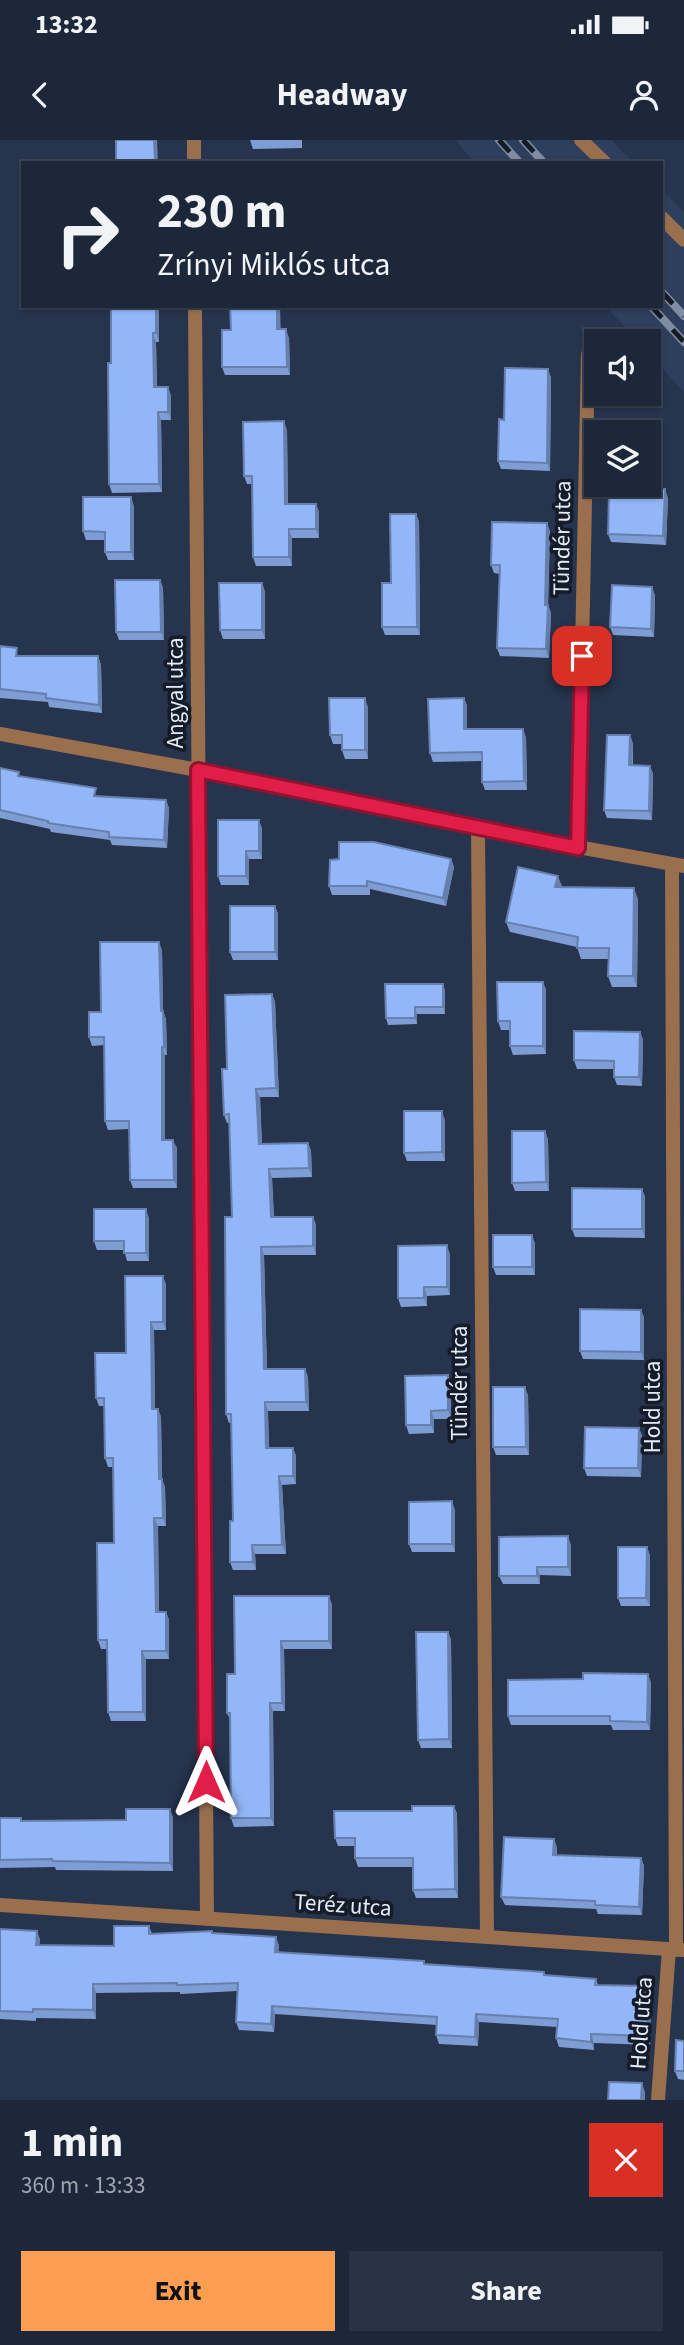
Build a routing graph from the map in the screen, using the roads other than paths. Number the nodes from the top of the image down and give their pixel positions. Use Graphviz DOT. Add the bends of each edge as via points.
graph roads {
  1 [pos="194,140"];
  2 [pos="581,140"];
  3 [pos="194,161"];
  4 [pos="603,161"];
  5 [pos="663,219"];
  6 [pos="684,240"];
  7 [pos="195,308"];
  8 [pos="587,406"];
  9 [pos="0,734"];
  10 [pos="198,770"];
  11 [pos="478,829"];
  12 [pos="578,848"];
  13 [pos="678,865"];
  14 [pos="0,1905"];
  15 [pos="207,1919"];
  16 [pos="487,1937"];
  17 [pos="676,1950"];
  18 [pos="658,2100"];
  1 -- 3 [label="street"];
  2 -- 4 [label="street"];
  5 -- 6 [label="street"];
  7 -- 10 [label="street, Angyal utca"];
  8 -- 12 [label="street, Tündér utca"];
  9 -- 10 [label="street"];
  10 -- 11 [label="street"];
  10 -- 15 [label="street, Angyal utca"];
  11 -- 12 [label="street"];
  11 -- 16 [label="street, Tündér utca"];
  12 -- 13 [label="street"];
  13 -- 17 [label="street, Hold utca"];
  14 -- 15 [label="street, Teréz utca"];
  15 -- 16 [label="street, Teréz utca"];
  16 -- 17 [label="street, Teréz utca"];
  17 -- 18 [label="street, Hold utca"];
}
